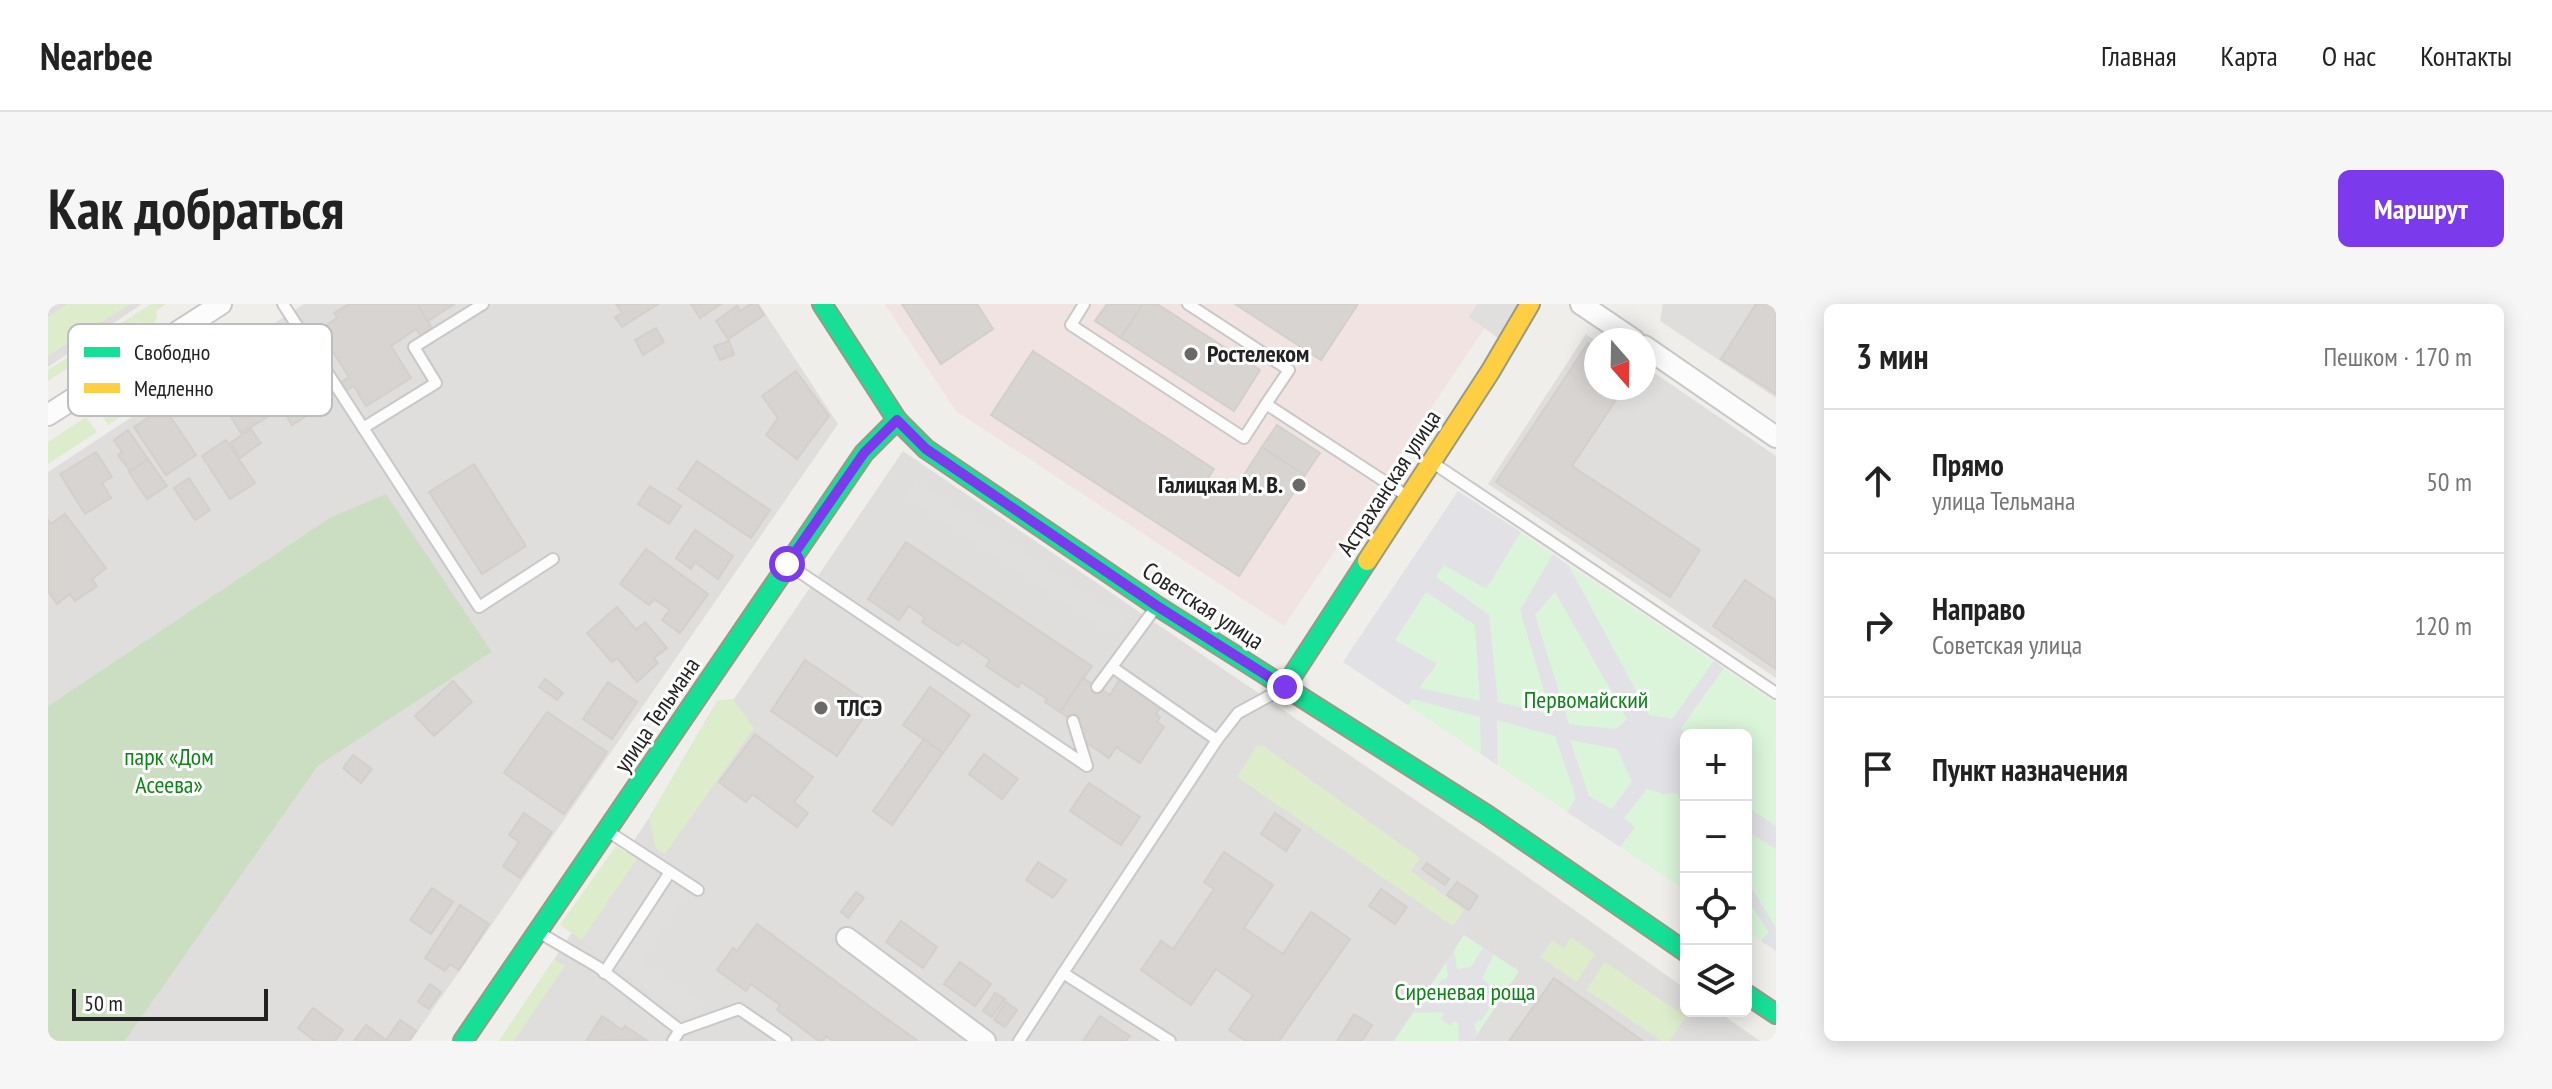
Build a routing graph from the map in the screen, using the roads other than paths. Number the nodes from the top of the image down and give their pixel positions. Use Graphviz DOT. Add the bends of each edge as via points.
graph roads {
  1 [pos="221,304"];
  2 [pos="283,304"];
  3 [pos="483,304"];
  4 [pos="822,304"];
  5 [pos="1084,304"];
  6 [pos="1188,304"];
  7 [pos="1530,304"];
  8 [pos="1581,304"];
  9 [pos="190,324"];
  10 [pos="296,324"];
  11 [pos="1616,328"];
  12 [pos="1656,354"];
  13 [pos="332,380"];
  14 [pos="68,402"];
  15 [pos="1266,404"];
  16 [pos="48,415"];
  17 [pos="897,420"];
  18 [pos="363,428"];
  19 [pos="1776,437"];
  20 [pos="1431,462"];
  21 [pos="1409,497"];
  22 [pos="553,559"];
  23 [pos="787,564"];
  24 [pos="1157,606"];
  25 [pos="1112,667"];
  26 [pos="1097,687"];
  27 [pos="1285,687"];
  28 [pos="1776,693"];
  29 [pos="1073,721"];
  30 [pos="1217,740"];
  31 [pos="607,831"];
  32 [pos="670,872"];
  33 [pos="698,890"];
  34 [pos="538,932"];
  35 [pos="847,938"];
  36 [pos="1680,948"];
  37 [pos="604,973"];
  38 [pos="1063,973"];
  39 [pos="1752,998"];
  40 [pos="1776,1014"];
  41 [pos="680,1030"];
  42 [pos="463,1041"];
  43 [pos="673,1041"];
  44 [pos="786,1041"];
  45 [pos="985,1041"];
  46 [pos="1019,1041"];
  47 [pos="1170,1041"];
  1 -- 9 [label="street"];
  2 -- 10 [label="lane"];
  3 -- 18 [label="lane" via="414,347 436,383"];
  4 -- 17 [label="main road, Советская улица"];
  5 -- 15 [label="lane" via="1071,325 1244,438"];
  6 -- 15 [label="lane" via="1289,370"];
  7 -- 20 [label="main road, Астраханская улица"];
  8 -- 11 [label="street"];
  12 -- 19 [label="street"];
  13 -- 18 [label="lane"];
  14 -- 16 [label="street"];
  15 -- 21 [label="lane"];
  17 -- 23 [label="main road, улица Тельмана" via="864,453"];
  17 -- 24 [label="main road, Советская улица" via="926,449"];
  18 -- 22 [label="lane" via="479,607"];
  20 -- 21 [label="main road, Астраханская улица"];
  20 -- 28 [label="lane"];
  21 -- 27 [label="main road, Астраханская улица"];
  23 -- 29 [label="lane" via="1087,766"];
  23 -- 31 [label="main road, улица Тельмана"];
  24 -- 25 [label="lane"];
  24 -- 27 [label="main road, Советская улица"];
  25 -- 26 [label="lane"];
  25 -- 30 [label="lane"];
  27 -- 30 [label="lane" via="1238,713"];
  27 -- 36 [label="main road, Советская улица" via="1487,815"];
  30 -- 38 [label="lane"];
  31 -- 32 [label="lane"];
  31 -- 34 [label="main road, улица Тельмана"];
  32 -- 33 [label="lane"];
  32 -- 37 [label="lane"];
  34 -- 37 [label="lane"];
  34 -- 42 [label="main road, улица Тельмана"];
  35 -- 45 [label="street"];
  37 -- 41 [label="lane"];
  38 -- 46 [label="lane"];
  38 -- 47 [label="lane"];
  39 -- 40 [label="main road"];
  41 -- 43 [label="lane"];
  41 -- 44 [label="lane" via="739,1009"];
}
